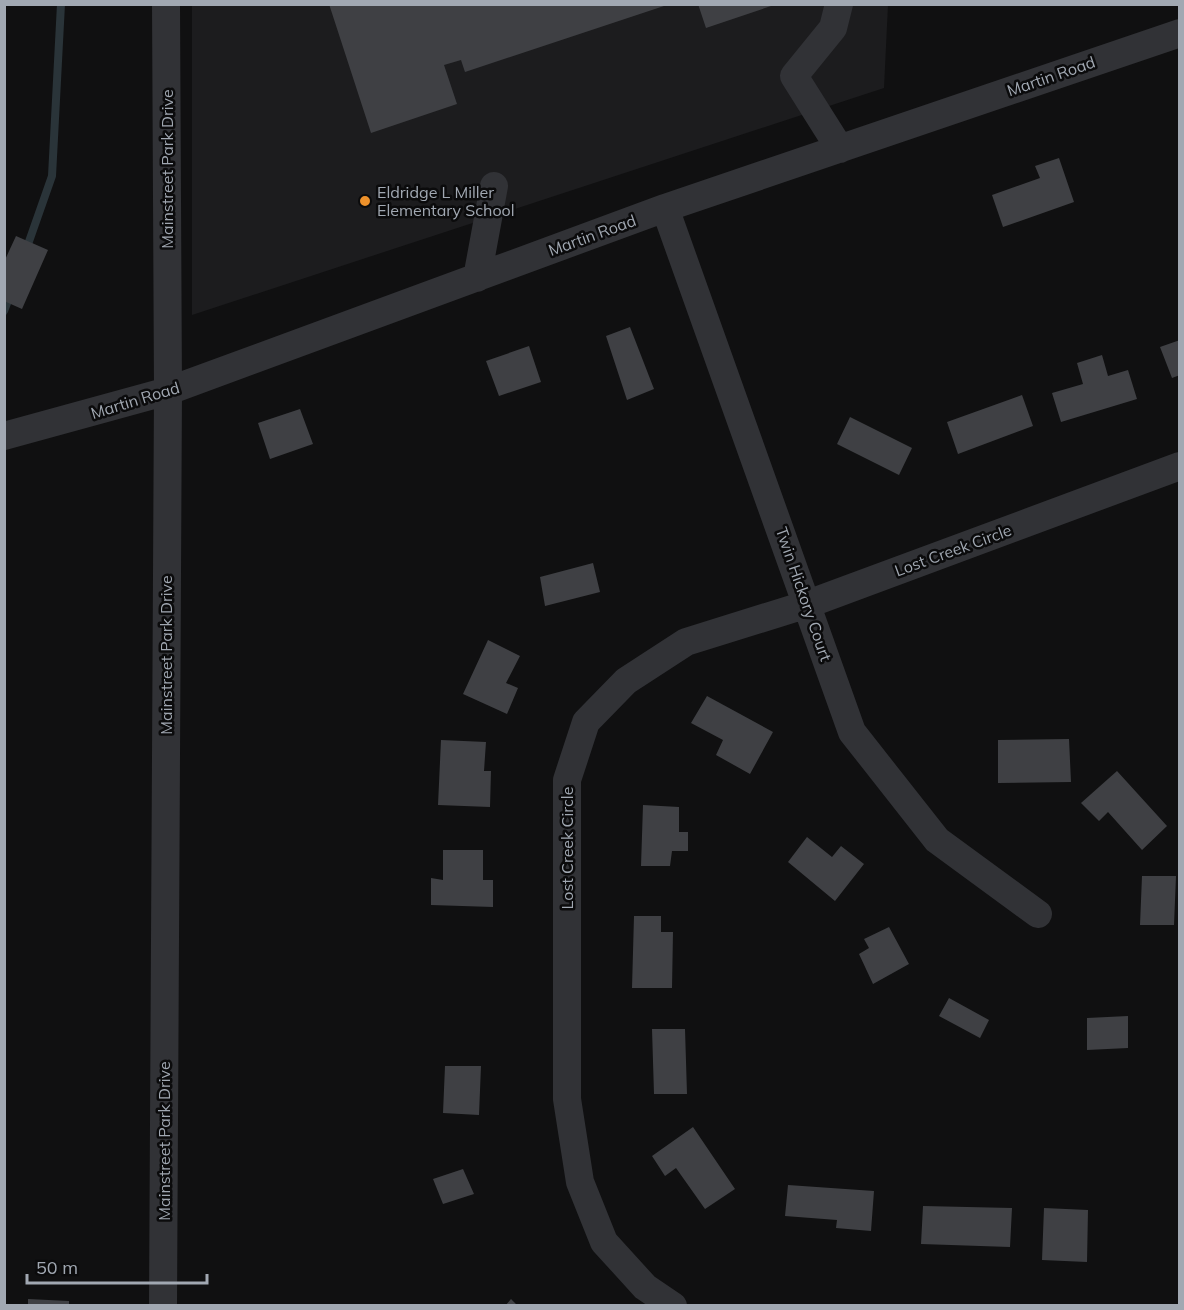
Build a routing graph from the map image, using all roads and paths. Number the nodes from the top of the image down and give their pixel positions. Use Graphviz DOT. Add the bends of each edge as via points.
graph roads {
  1 [pos="166,4"];
  2 [pos="839,4"];
  3 [pos="1179,33"];
  4 [pos="840,149"];
  5 [pos="494,186"];
  6 [pos="665,208"];
  7 [pos="477,278"];
  8 [pos="168,391"];
  9 [pos="4,436"];
  10 [pos="1179,466"];
  11 [pos="808,604"];
  12 [pos="1038,914"];
  13 [pos="163,1305"];
  14 [pos="673,1305"];
  1 -- 8 [label="street, Mainstreet Park Drive"];
  2 -- 4 [label="street" via="834,28 794,76"];
  3 -- 4 [label="street, Martin Road"];
  4 -- 6 [label="street, Martin Road"];
  5 -- 7 [label="street"];
  6 -- 7 [label="street, Martin Road"];
  6 -- 11 [label="street, Twin Hickory Court"];
  7 -- 8 [label="street, Martin Road"];
  8 -- 9 [label="street, Martin Road"];
  8 -- 13 [label="street, Mainstreet Park Drive"];
  10 -- 11 [label="street, Lost Creek Circle"];
  11 -- 12 [label="street, Twin Hickory Court" via="852,732 937,840"];
  11 -- 14 [label="street, Lost Creek Circle" via="686,642 626,681 586,722 567,780 567,1099 580,1182 604,1242 645,1287"];
}
